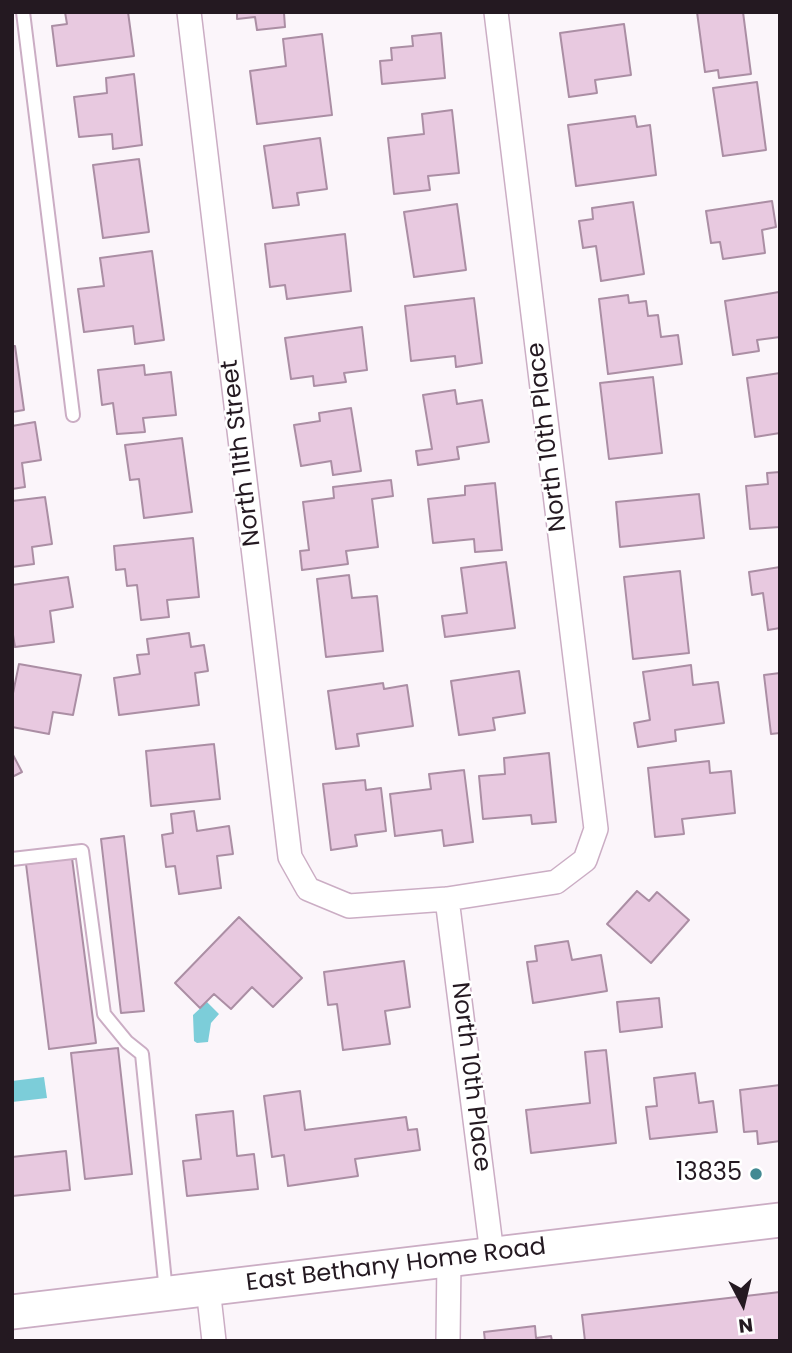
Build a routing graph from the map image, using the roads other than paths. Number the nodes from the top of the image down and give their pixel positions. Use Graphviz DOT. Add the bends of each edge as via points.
graph roads {
  1 [pos="23,12"];
  2 [pos="189,12"];
  3 [pos="496,12"];
  4 [pos="73,415"];
  5 [pos="12,859"];
  6 [pos="447,899"];
  7 [pos="780,1220"];
  8 [pos="492,1254"];
  9 [pos="449,1259"];
  10 [pos="208,1288"];
  11 [pos="166,1293"];
  12 [pos="12,1312"];
  13 [pos="214,1341"];
  14 [pos="448,1341"];
  1 -- 4 [label="lane"];
  2 -- 6 [label="street, North 11th Street" via="290,857 307,889 349,906"];
  3 -- 6 [label="street, North 10th Place" via="596,829 585,859 556,882"];
  5 -- 11 [label="lane" via="82,851 104,1014 142,1054"];
  6 -- 8 [label="street, North 10th Place"];
  7 -- 8 [label="main road, East Bethany Home Road"];
  8 -- 9 [label="main road, East Bethany Home Road"];
  9 -- 10 [label="main road, East Bethany Home Road"];
  9 -- 14 [label="street"];
  10 -- 11 [label="main road, East Bethany Home Road"];
  10 -- 13 [label="street"];
  11 -- 12 [label="main road, East Bethany Home Road"];
}
